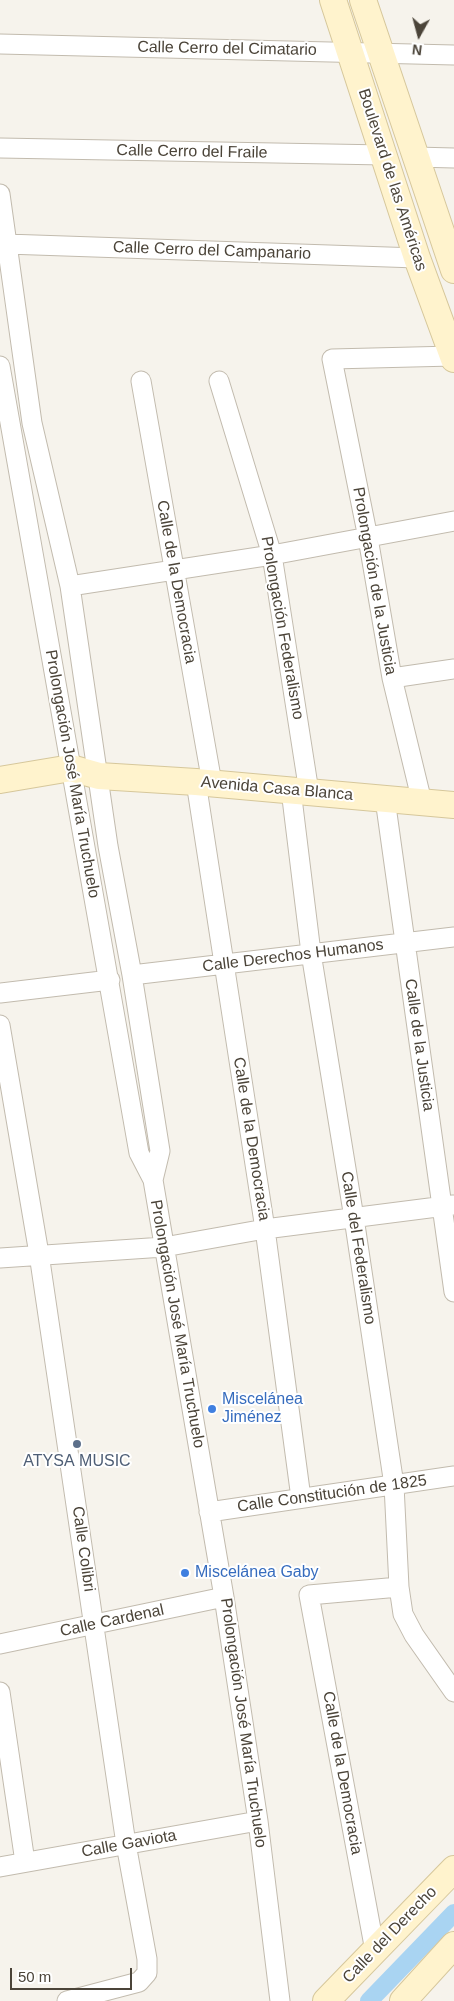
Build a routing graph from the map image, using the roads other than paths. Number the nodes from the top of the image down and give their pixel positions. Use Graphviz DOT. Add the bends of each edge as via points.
graph roads {
  1 [pos="333,0"];
  2 [pos="363,0"];
  3 [pos="0,44"];
  4 [pos="350,52"];
  5 [pos="380,53"];
  6 [pos="454,55"];
  7 [pos="0,148"];
  8 [pos="385,155"];
  9 [pos="415,157"];
  10 [pos="454,158"];
  11 [pos="0,194"];
  12 [pos="6,244"];
  13 [pos="417,258"];
  14 [pos="453,264"];
  15 [pos="453,358"];
  16 [pos="0,366"];
  17 [pos="141,381"];
  18 [pos="219,381"];
  19 [pos="2,388"];
  20 [pos="454,521"];
  21 [pos="368,538"];
  22 [pos="272,555"];
  23 [pos="174,571"];
  24 [pos="70,586"];
  25 [pos="454,669"];
  26 [pos="392,678"];
  27 [pos="99,776"];
  28 [pos="73,777"];
  29 [pos="0,780"];
  30 [pos="204,782"];
  31 [pos="300,791"];
  32 [pos="0,798"];
  33 [pos="385,799"];
  34 [pos="422,802"];
  35 [pos="454,805"];
  36 [pos="454,937"];
  37 [pos="404,943"];
  38 [pos="311,953"];
  39 [pos="224,965"];
  40 [pos="132,975"];
  41 [pos="110,980"];
  42 [pos="0,993"];
  43 [pos="0,1026"];
  44 [pos="153,1180"];
  45 [pos="448,1205"];
  46 [pos="354,1218"];
  47 [pos="265,1229"];
  48 [pos="164,1247"];
  49 [pos="39,1254"];
  50 [pos="0,1258"];
  51 [pos="454,1292"];
  52 [pos="454,1476"];
  53 [pos="394,1485"];
  54 [pos="301,1498"];
  55 [pos="210,1512"];
  56 [pos="399,1587"];
  57 [pos="224,1597"];
  58 [pos="94,1625"];
  59 [pos="0,1644"];
  60 [pos="0,1692"];
  61 [pos="454,1692"];
  62 [pos="258,1821"];
  63 [pos="126,1844"];
  64 [pos="25,1862"];
  65 [pos="0,1867"];
  66 [pos="454,1869"];
  67 [pos="454,1945"];
  68 [pos="375,1951"];
  69 [pos="67,2001"];
  70 [pos="280,2001"];
  71 [pos="326,2001"];
  72 [pos="403,2001"];
  1 -- 4 [label="main road, Boulevard de las Américas"];
  2 -- 5 [label="main road, Boulevard de las Américas"];
  3 -- 4 [label="street, Calle Cerro del Cimatario"];
  4 -- 5 [label="street, Calle Cerro del Cimatario"];
  4 -- 8 [label="main road, Boulevard de las Américas"];
  5 -- 6 [label="street, Calle Cerro del Cimatario"];
  5 -- 9 [label="main road, Boulevard de las Américas"];
  7 -- 8 [label="street, Calle Cerro del Fraile"];
  8 -- 13 [label="main road, Boulevard de las Américas"];
  9 -- 10 [label="street"];
  9 -- 14 [label="main road, Boulevard de las Américas"];
  11 -- 12 [label="street"];
  12 -- 13 [label="street, Calle Cerro del Campanario"];
  12 -- 24 [label="street, Prolongación José María Truchuelo" via="32,423"];
  13 -- 15 [label="main road, Boulevard de las Américas"];
  15 -- 21 [label="street, Prolongación de la Justicia" via="332,359"];
  16 -- 19 [label="street, Prolongación José María Truchuelo"];
  17 -- 23 [label="street, Calle de la Democracia"];
  18 -- 22 [label="street, Prolongación Federalismo"];
  19 -- 28 [label="street, Prolongación José María Truchuelo"];
  20 -- 21 [label="street"];
  21 -- 22 [label="street"];
  21 -- 26 [label="street, Prolongación de la Justicia"];
  22 -- 23 [label="street"];
  22 -- 31 [label="street, Prolongación Federalismo"];
  23 -- 24 [label="street"];
  23 -- 30 [label="street, Calle de la Democracia"];
  24 -- 27 [label="street, Prolongación José María Truchuelo"];
  25 -- 26 [label="street"];
  26 -- 34 [label="street, Prolongación de la Justicia"];
  27 -- 28 [label="main road, Avenida Casa Blanca"];
  27 -- 30 [label="main road, Avenida Casa Blanca"];
  27 -- 40 [label="street, Prolongación José María Truchuelo" via="108,846"];
  28 -- 29 [label="main road"];
  28 -- 32 [label="main road"];
  28 -- 41 [label="street, Prolongación José María Truchuelo"];
  30 -- 31 [label="main road, Avenida Casa Blanca"];
  30 -- 39 [label="street, Calle de la Democracia"];
  31 -- 33 [label="main road, Avenida Casa Blanca"];
  31 -- 38 [label="street, Calle del Federalismo"];
  33 -- 34 [label="main road, Avenida Casa Blanca"];
  33 -- 37 [label="street, Calle de la Justicia"];
  34 -- 35 [label="main road, Avenida Casa Blanca"];
  36 -- 37 [label="street, Calle Derechos Humanos"];
  37 -- 38 [label="street, Calle Derechos Humanos"];
  37 -- 45 [label="street, Calle de la Justicia"];
  38 -- 39 [label="street, Calle Derechos Humanos"];
  38 -- 46 [label="street, Calle del Federalismo"];
  39 -- 40 [label="street, Calle Derechos Humanos"];
  39 -- 47 [label="street, Calle de la Democracia"];
  40 -- 44 [label="street, Prolongación José María Truchuelo" via="160,1151"];
  41 -- 42 [label="street"];
  41 -- 44 [label="street, Prolongación José María Truchuelo" via="139,1153"];
  43 -- 49 [label="street, Calle Colibri"];
  44 -- 48 [label="street, Prolongación José María Truchuelo"];
  45 -- 46 [label="street"];
  45 -- 51 [label="street, Calle de la Justicia"];
  46 -- 47 [label="street"];
  46 -- 53 [label="street, Calle del Federalismo"];
  47 -- 48 [label="street"];
  47 -- 54 [label="street, Calle de la Democracia"];
  48 -- 49 [label="street"];
  48 -- 55 [label="street, Prolongación José María Truchuelo"];
  49 -- 50 [label="street"];
  49 -- 58 [label="street, Calle Colibri"];
  52 -- 53 [label="street, Calle Constitución de 1825"];
  53 -- 54 [label="street, Calle Constitución de 1825"];
  53 -- 56 [label="street, Calle del Federalismo"];
  54 -- 55 [label="street, Calle Constitución de 1825"];
  55 -- 57 [label="street, Prolongación José María Truchuelo"];
  56 -- 61 [label="street, Calle del Federalismo" via="403,1614 414,1635"];
  56 -- 68 [label="street, Calle de la Democracia" via="309,1595"];
  57 -- 58 [label="street, Calle Cardenal"];
  57 -- 62 [label="street, Prolongación José María Truchuelo"];
  58 -- 59 [label="street, Calle Cardenal"];
  58 -- 63 [label="street, Calle Colibri"];
  60 -- 64 [label="street"];
  62 -- 63 [label="street, Calle Gaviota"];
  62 -- 70 [label="street, Prolongación José María Truchuelo"];
  63 -- 64 [label="street, Calle Gaviota"];
  63 -- 69 [label="street, Calle Colibri" via="147,1973 139,1982"];
  64 -- 65 [label="street, Calle Gaviota"];
  66 -- 68 [label="main road, Calle del Derecho"];
  67 -- 72 [label="main road"];
  68 -- 71 [label="main road, Calle del Derecho"];
}
